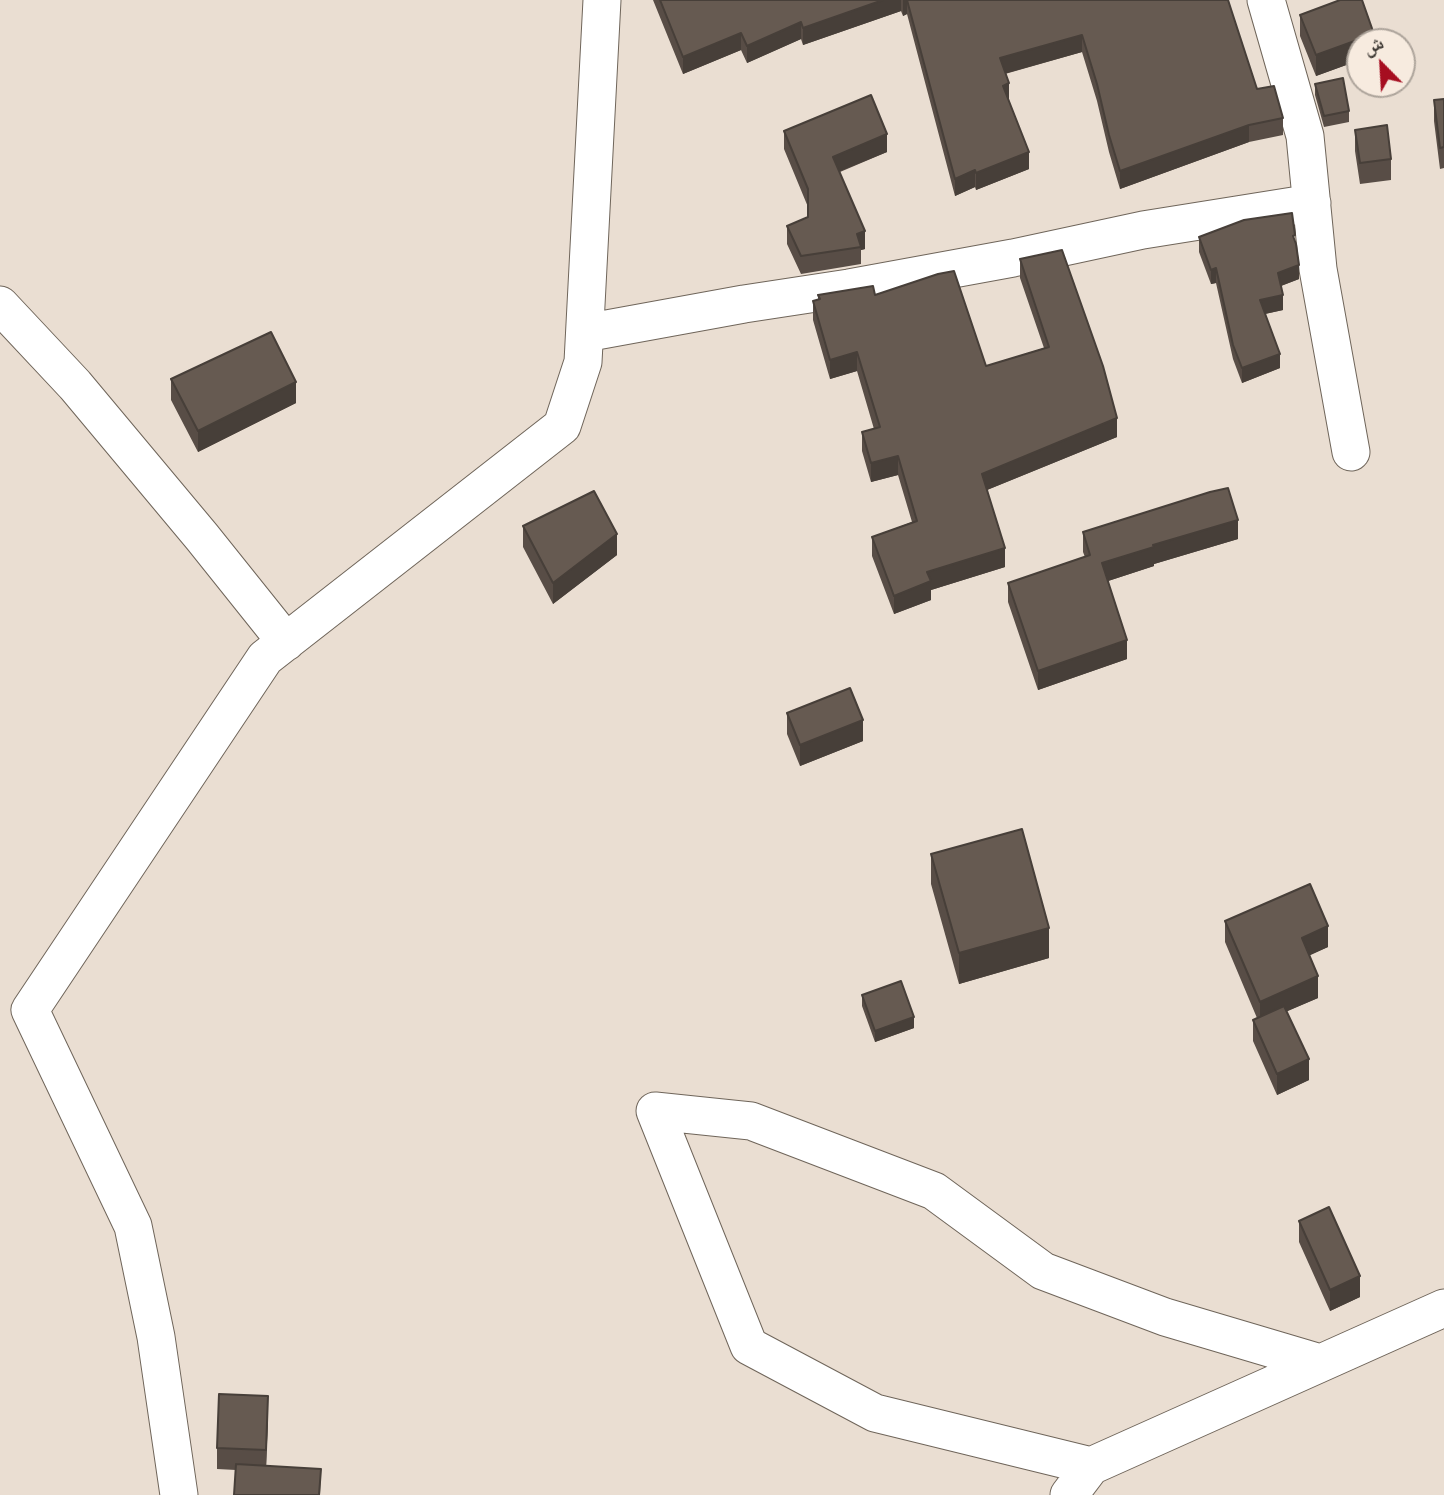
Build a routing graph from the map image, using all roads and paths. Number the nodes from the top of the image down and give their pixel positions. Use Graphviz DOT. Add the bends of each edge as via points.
graph roads {
  1 [pos="602,0"];
  2 [pos="1266,0"];
  3 [pos="1312,203"];
  4 [pos="0,305"];
  5 [pos="585,333"];
  6 [pos="1352,452"];
  7 [pos="286,642"];
  8 [pos="1444,1308"];
  9 [pos="1320,1363"];
  10 [pos="1091,1466"];
  11 [pos="179,1495"];
  12 [pos="1069,1495"];
  1 -- 5 [label="street"];
  2 -- 3 [label="street" via="1305,136"];
  3 -- 5 [label="street"];
  3 -- 6 [label="street" via="1318,269"];
  4 -- 7 [label="street" via="75,385"];
  5 -- 7 [label="street" via="583,362 562,425"];
  7 -- 11 [label="street" via="265,658 30,1010 133,1226 156,1337"];
  8 -- 9 [label="street"];
  9 -- 10 [label="street"];
  9 -- 10 [label="street" via="1165,1317 1043,1271 934,1191 751,1121 655,1111 749,1346 875,1413"];
  10 -- 12 [label="street"];
}
